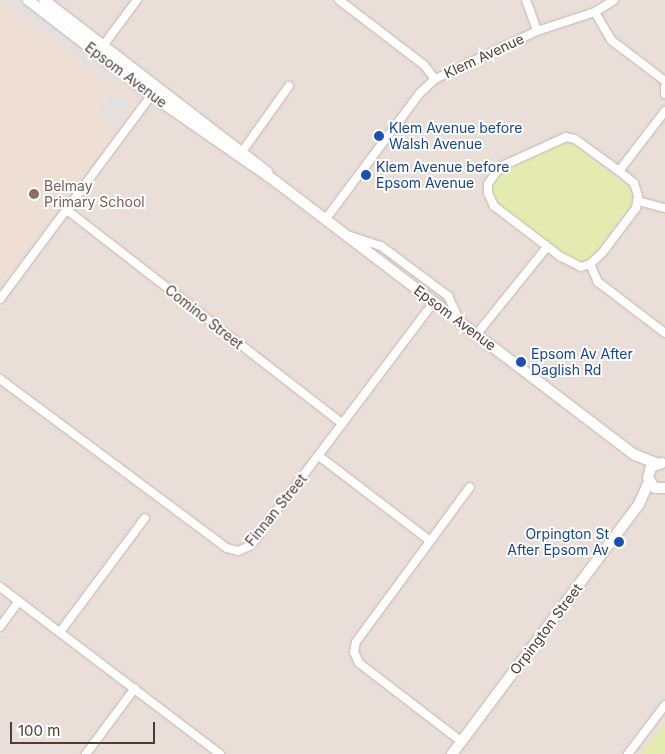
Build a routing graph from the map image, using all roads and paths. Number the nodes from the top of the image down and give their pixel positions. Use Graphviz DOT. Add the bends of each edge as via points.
graph roads {
  1 [pos="28,0"];
  2 [pos="44,0"];
  3 [pos="138,0"];
  4 [pos="339,0"];
  5 [pos="526,0"];
  6 [pos="614,0"];
  7 [pos="595,12"];
  8 [pos="537,31"];
  9 [pos="100,49"];
  10 [pos="435,79"];
  11 [pos="665,82"];
  12 [pos="290,86"];
  13 [pos="665,87"];
  14 [pos="154,91"];
  15 [pos="665,94"];
  16 [pos="665,111"];
  17 [pos="240,154"];
  18 [pos="619,171"];
  19 [pos="638,201"];
  20 [pos="665,208"];
  21 [pos="67,210"];
  22 [pos="325,220"];
  23 [pos="343,234"];
  24 [pos="547,247"];
  25 [pos="590,264"];
  26 [pos="0,299"];
  27 [pos="434,302"];
  28 [pos="460,322"];
  29 [pos="665,333"];
  30 [pos="476,335"];
  31 [pos="0,379"];
  32 [pos="342,423"];
  33 [pos="635,455"];
  34 [pos="319,456"];
  35 [pos="663,463"];
  36 [pos="648,478"];
  37 [pos="470,487"];
  38 [pos="663,489"];
  39 [pos="639,504"];
  40 [pos="145,518"];
  41 [pos="430,541"];
  42 [pos="0,586"];
  43 [pos="19,601"];
  44 [pos="0,627"];
  45 [pos="60,632"];
  46 [pos="135,688"];
  47 [pos="665,705"];
  48 [pos="462,742"];
  49 [pos="86,754"];
  50 [pos="220,754"];
  51 [pos="452,754"];
  52 [pos="628,754"];
  1 -- 9 [label="street, Epsom Avenue"];
  2 -- 9 [label="street, Epsom Avenue"];
  3 -- 9 [label="street"];
  4 -- 10 [label="street" via="424,65"];
  5 -- 8 [label="street"];
  6 -- 7 [label="street, Klem Avenue"];
  7 -- 8 [label="street, Klem Avenue"];
  7 -- 11 [label="street" via="611,40"];
  8 -- 10 [label="street, Klem Avenue"];
  9 -- 14 [label="street, Epsom Avenue"];
  10 -- 22 [label="street, Klem Avenue" via="420,93"];
  12 -- 17 [label="street"];
  13 -- 15 [label="street"];
  14 -- 17 [label="street, Epsom Avenue"];
  14 -- 21 [label="street"];
  16 -- 18 [label="street"];
  17 -- 22 [label="street, Epsom Avenue"];
  18 -- 19 [label="street" via="636,187"];
  18 -- 24 [label="street" via="575,139 566,137 500,167 488,184 489,198 494,206"];
  19 -- 20 [label="street"];
  19 -- 25 [label="street" via="609,245"];
  21 -- 26 [label="street"];
  21 -- 32 [label="street, Comino Street"];
  22 -- 23 [label="street, Epsom Avenue"];
  23 -- 27 [label="street, Epsom Avenue"];
  23 -- 28 [label="street" via="381,246 448,296"];
  24 -- 25 [label="street" via="574,265"];
  24 -- 30 [label="street"];
  25 -- 29 [label="street" via="598,282"];
  27 -- 28 [label="street, Epsom Avenue"];
  27 -- 32 [label="street, Finnan Street"];
  28 -- 30 [label="street, Epsom Avenue"];
  30 -- 33 [label="street, Epsom Avenue"];
  31 -- 34 [label="street, Finnan Street" via="227,548 238,551 250,546"];
  32 -- 34 [label="street, Finnan Street"];
  33 -- 35 [label="street, Epsom Avenue"];
  33 -- 36 [label="street, Epsom Avenue"];
  34 -- 41 [label="street"];
  35 -- 36 [label="street, Orpington Street" via="651,467"];
  36 -- 38 [label="street"];
  36 -- 39 [label="street, Orpington Street"];
  37 -- 41 [label="street"];
  38 -- 39 [label="street, Orpington Street"];
  39 -- 48 [label="street, Orpington Street"];
  40 -- 45 [label="street"];
  41 -- 48 [label="street" via="356,642 354,652 359,663"];
  42 -- 43 [label="street"];
  43 -- 44 [label="street"];
  43 -- 45 [label="street"];
  45 -- 46 [label="street"];
  46 -- 49 [label="street"];
  46 -- 50 [label="street"];
  47 -- 52 [label="street"];
  48 -- 51 [label="street, Orpington Street"];
}
